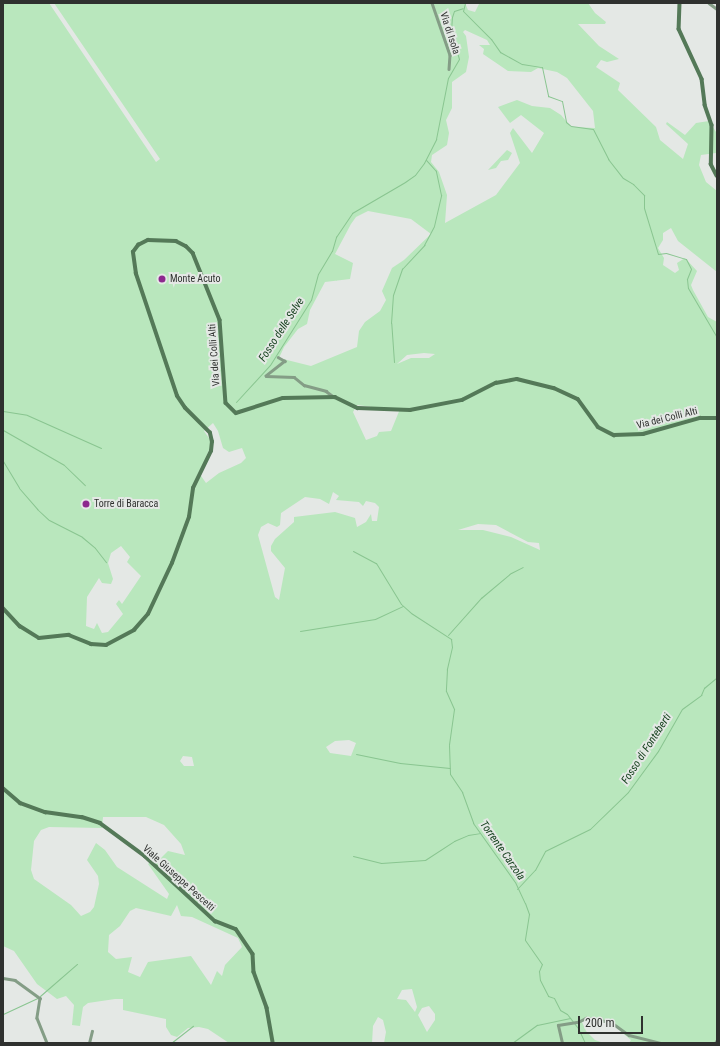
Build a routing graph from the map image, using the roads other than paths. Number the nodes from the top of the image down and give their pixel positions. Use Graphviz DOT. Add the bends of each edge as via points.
graph roads {
  1 [pos="432,3"];
  2 [pos="680,3"];
  3 [pos="709,3"];
  4 [pos="717,10"];
  5 [pos="449,69"];
  6 [pos="717,176"];
  7 [pos="278,357"];
  8 [pos="335,397"];
  9 [pos="717,418"];
  10 [pos="3,608"];
  11 [pos="3,788"];
  12 [pos="3,978"];
  13 [pos="92,1031"];
  14 [pos="717,1040"];
  15 [pos="47,1043"];
  16 [pos="89,1043"];
  17 [pos="273,1043"];
  18 [pos="562,1043"];
  19 [pos="660,1043"];
  20 [pos="715,1043"];
  1 -- 5 [label="street, Via di Isola" via="450,55"];
  2 -- 6 [label="street" via="680,32 702,79 705,105 712,125 711,164"];
  3 -- 4 [label="street"];
  7 -- 8 [label="street" via="285,361 266,376 294,377 304,385 326,391"];
  8 -- 9 [label="street, Via dei Colli Alti" via="358,408 410,410 462,400 496,383 517,379 554,388 578,399 598,428 614,435 643,434 700,418"];
  8 -- 10 [label="street, Via dei Colli Alti" via="283,398 241,413 232,411 226,403 220,320 192,253 183,244 160,238 148,240 135,248 133,265 177,396 210,434 213,446 193,488 189,517 154,604 134,630 102,645 69,635 39,638 20,626"];
  11 -- 17 [label="street, Viale Giuseppe Pescetti" via="20,803 45,812 82,816 100,823 145,856 215,921 236,929 254,954 254,972 267,1008"];
  12 -- 15 [label="street" via="15,980 39,997 37,1018"];
  13 -- 16 [label="street"];
  14 -- 20 [label="street"];
  18 -- 19 [label="street" via="558,1025 586,1018 611,1022 629,1034"];
}
